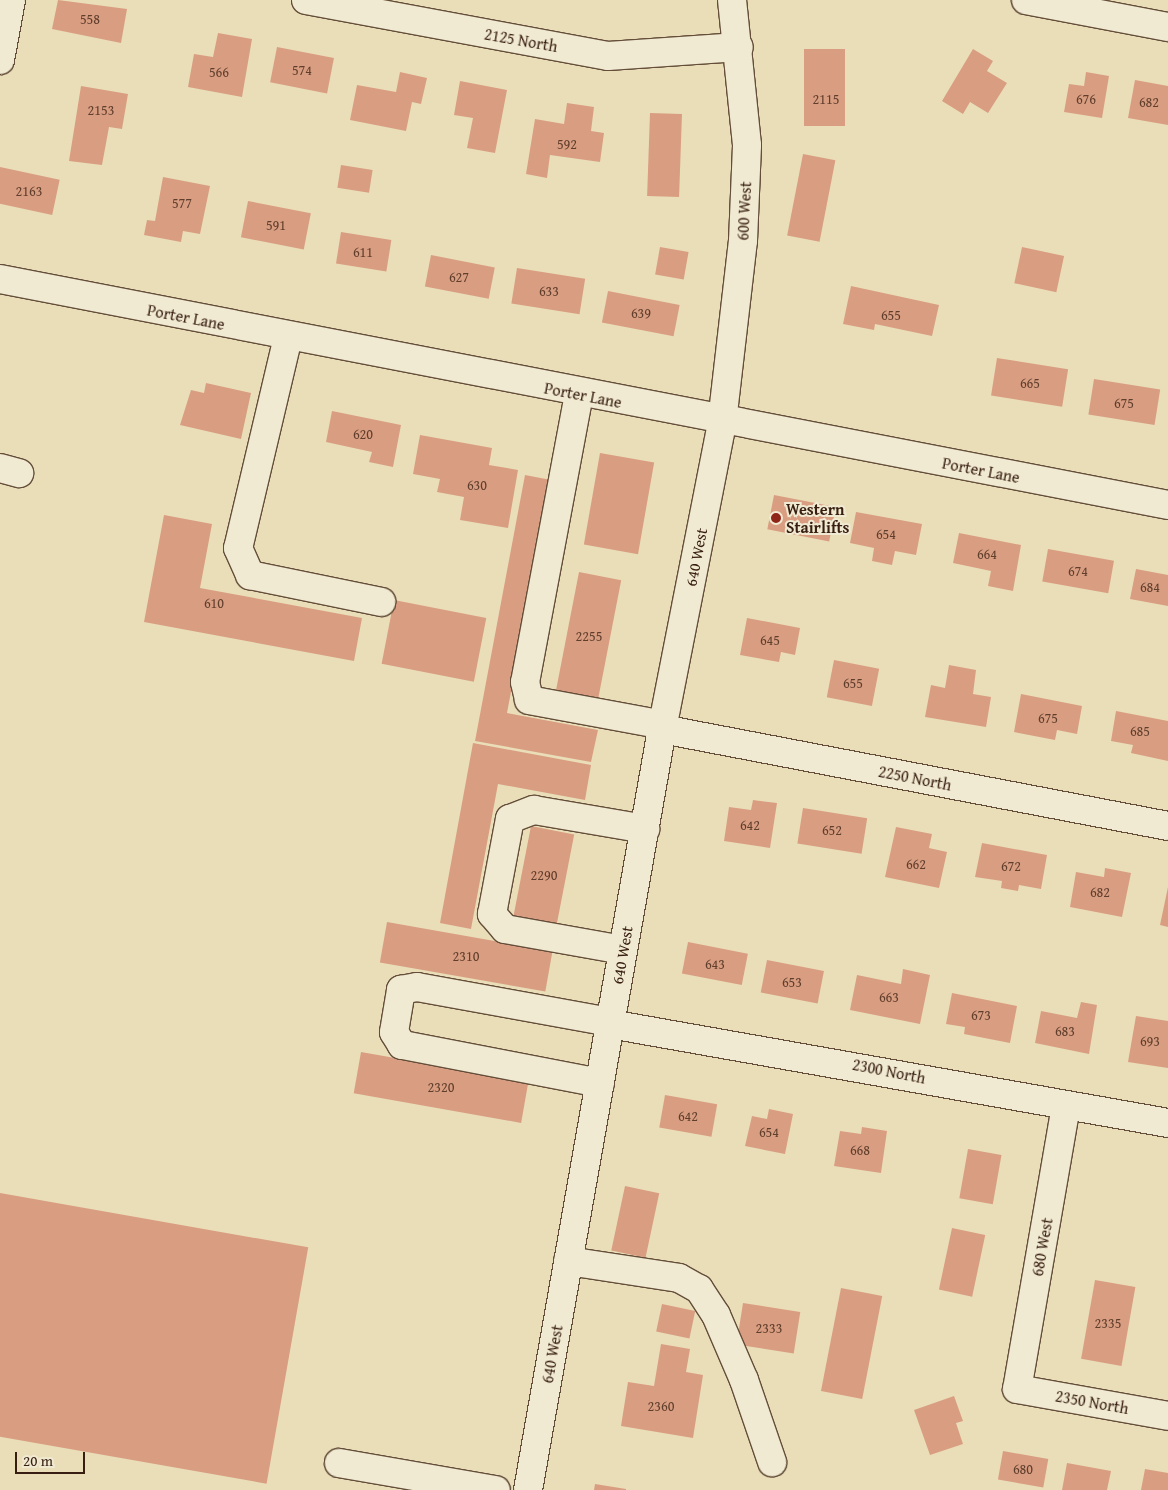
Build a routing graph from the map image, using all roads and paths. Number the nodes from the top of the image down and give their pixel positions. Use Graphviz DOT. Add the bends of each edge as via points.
graph roads {
  1 [pos="11,0"];
  2 [pos="306,0"];
  3 [pos="732,0"];
  4 [pos="1026,0"];
  5 [pos="1168,27"];
  6 [pos="738,47"];
  7 [pos="0,60"];
  8 [pos="0,279"];
  9 [pos="288,337"];
  10 [pos="579,394"];
  11 [pos="722,422"];
  12 [pos="1168,505"];
  13 [pos="381,602"];
  14 [pos="663,727"];
  15 [pos="1168,826"];
  16 [pos="645,829"];
  17 [pos="623,950"];
  18 [pos="610,1023"];
  19 [pos="600,1083"];
  20 [pos="1066,1106"];
  21 [pos="1168,1123"];
  22 [pos="568,1261"];
  23 [pos="1017,1389"];
  24 [pos="1168,1416"];
  25 [pos="772,1462"];
  26 [pos="339,1463"];
  27 [pos="496,1490"];
  28 [pos="528,1490"];
  1 -- 7 [label="street"];
  2 -- 6 [label="street, 2125 North" via="608,56"];
  3 -- 6 [label="street, 600 West"];
  4 -- 5 [label="street"];
  6 -- 11 [label="street, 600 West" via="747,145 744,212"];
  8 -- 9 [label="street, Porter Lane"];
  9 -- 10 [label="street, Porter Lane"];
  9 -- 13 [label="street" via="238,548 250,575"];
  10 -- 11 [label="street, Porter Lane"];
  10 -- 14 [label="street, 2250 North" via="525,682 529,700"];
  11 -- 12 [label="street, Porter Lane"];
  11 -- 14 [label="street, 640 West"];
  14 -- 15 [label="street, 2250 North"];
  14 -- 16 [label="street, 640 West"];
  16 -- 17 [label="street, 640 West"];
  16 -- 17 [label="street" via="534,810 510,819 492,914 504,929"];
  17 -- 18 [label="street, 640 West"];
  18 -- 19 [label="street, 640 West"];
  18 -- 19 [label="street, 2300 North" via="417,987 401,990 394,1032 402,1045"];
  18 -- 20 [label="street, 2300 North"];
  19 -- 22 [label="street, 640 West"];
  20 -- 21 [label="street, 2300 North"];
  20 -- 23 [label="street, 680 West"];
  22 -- 25 [label="street" via="679,1278 699,1289 716,1315 744,1380"];
  22 -- 28 [label="street, 640 West"];
  23 -- 24 [label="street, 2350 North"];
  26 -- 27 [label="street"];
}
